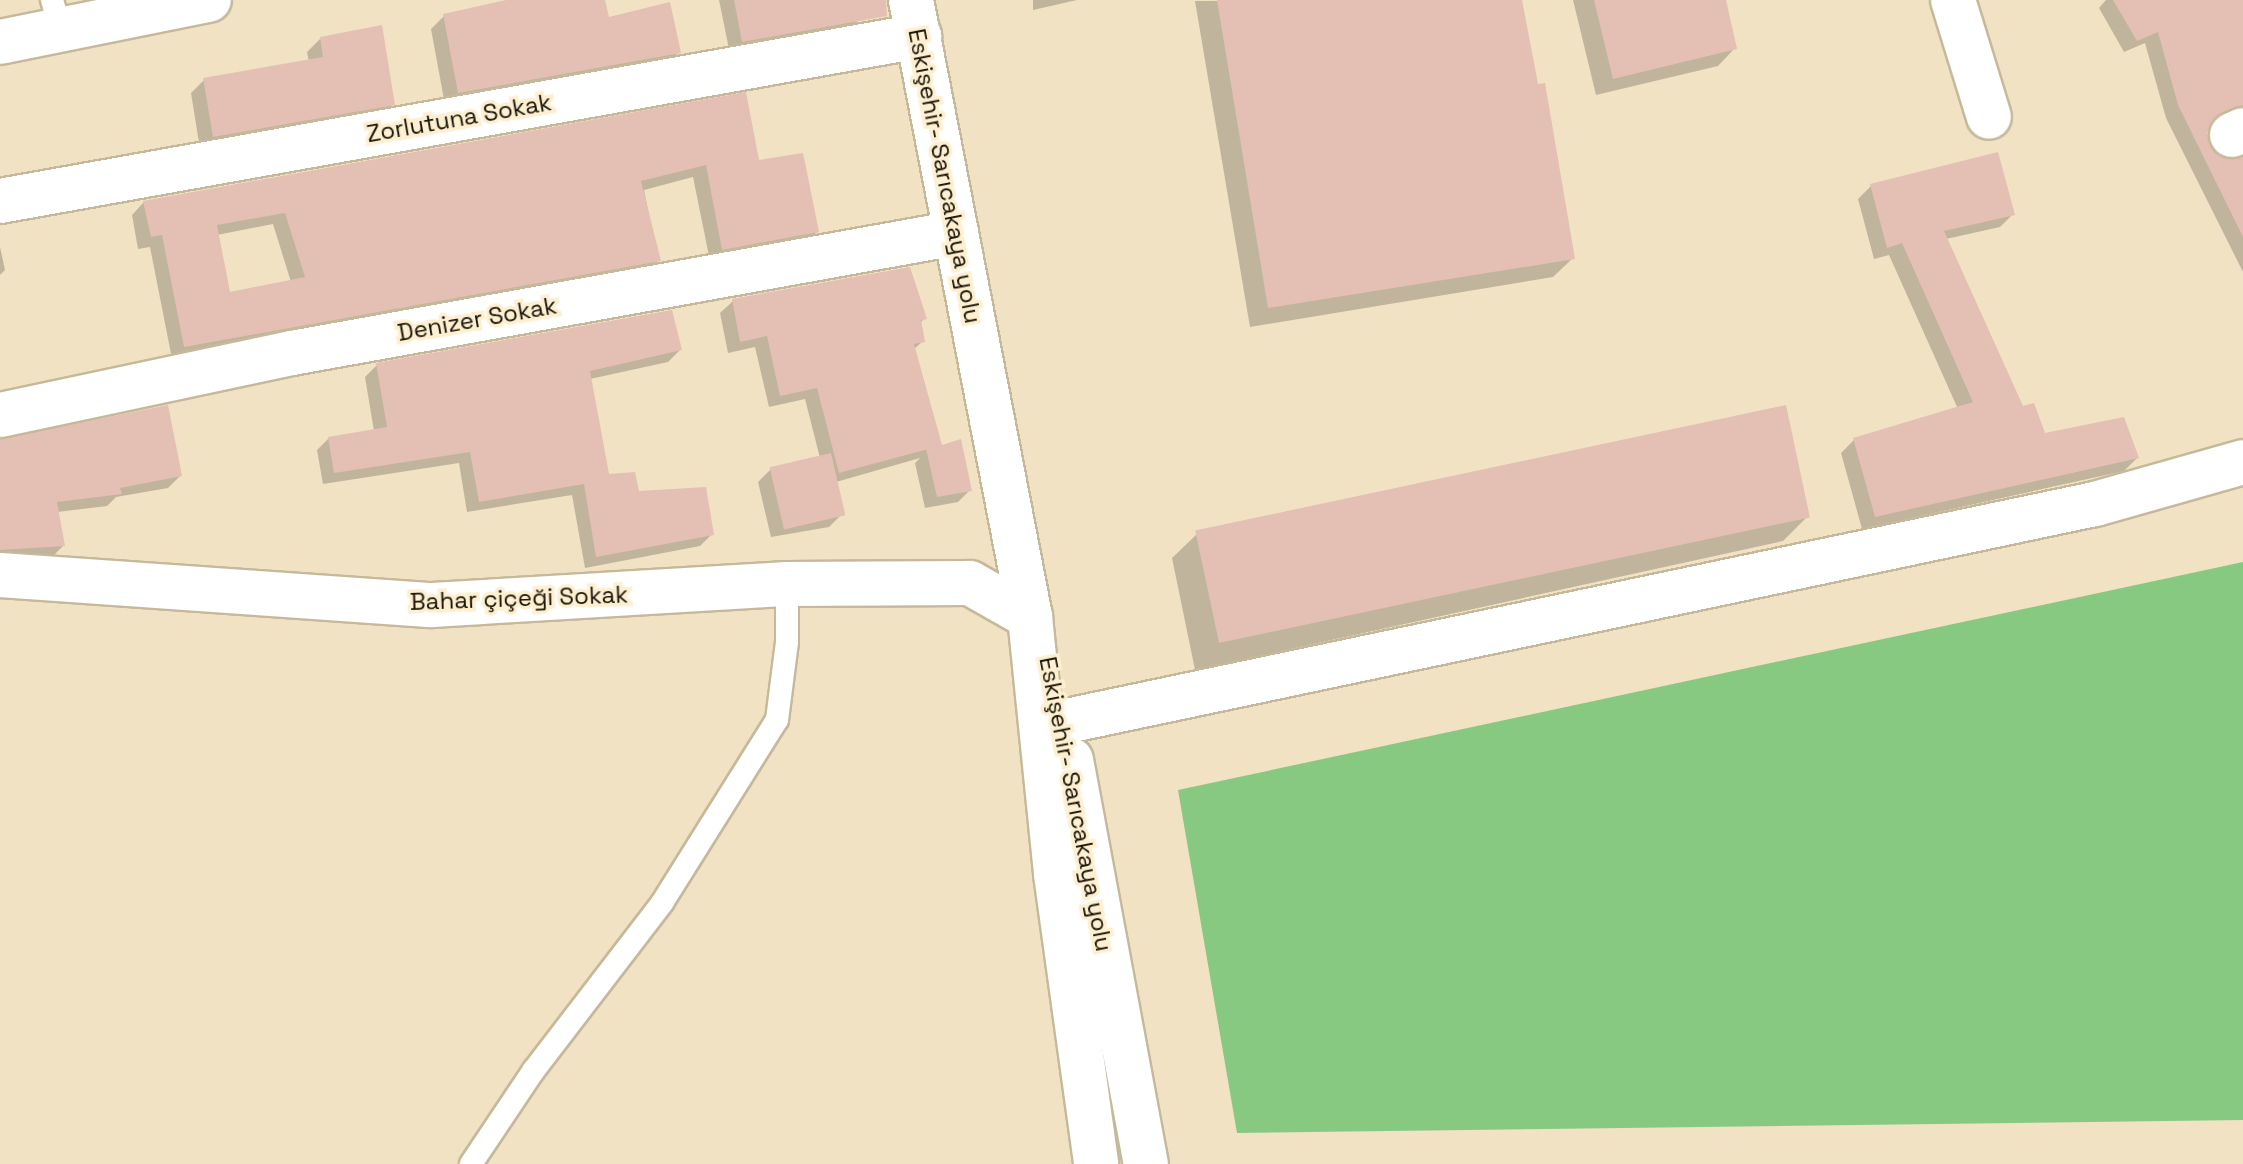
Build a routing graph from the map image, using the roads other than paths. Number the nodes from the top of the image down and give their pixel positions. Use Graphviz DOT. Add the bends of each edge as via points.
graph roads {
  1 [pos="1953,0"];
  2 [pos="197,1"];
  3 [pos="56,14"];
  4 [pos="915,18"];
  5 [pos="0,42"];
  6 [pos="1989,117"];
  7 [pos="0,201"];
  8 [pos="956,233"];
  9 [pos="0,415"];
  10 [pos="997,446"];
  11 [pos="2243,462"];
  12 [pos="0,575"];
  13 [pos="787,584"];
  14 [pos="1030,617"];
  15 [pos="1062,722"];
  16 [pos="471,1164"];
  17 [pos="1096,1164"];
  18 [pos="1146,1164"];
  1 -- 6 [label="street"];
  2 -- 3 [label="street"];
  3 -- 5 [label="street"];
  4 -- 7 [label="street, Zorlutuna Sokak"];
  4 -- 8 [label="street, Eskişehir- Sarıcakaya yolu"];
  8 -- 9 [label="street, Denizer Sokak" via="292,353"];
  8 -- 10 [label="street, Eskişehir- Sarıcakaya yolu"];
  10 -- 14 [label="street, Eskişehir- Sarıcakaya yolu"];
  10 -- 15 [label="street, Eskişehir- Sarıcakaya yolu"];
  11 -- 15 [label="street" via="2095,504"];
  12 -- 13 [label="street, Bahar çiçeği Sokak" via="432,605"];
  13 -- 14 [label="street, Bahar çiçeği Sokak" via="970,583"];
  13 -- 16 [label="lane" via="787,642 777,720 662,903 534,1070"];
  14 -- 17 [label="street, Eskişehir- Sarıcakaya yolu" via="1056,874"];
  15 -- 18 [label="street, Eskişehir- Sarıcakaya yolu"];
}
